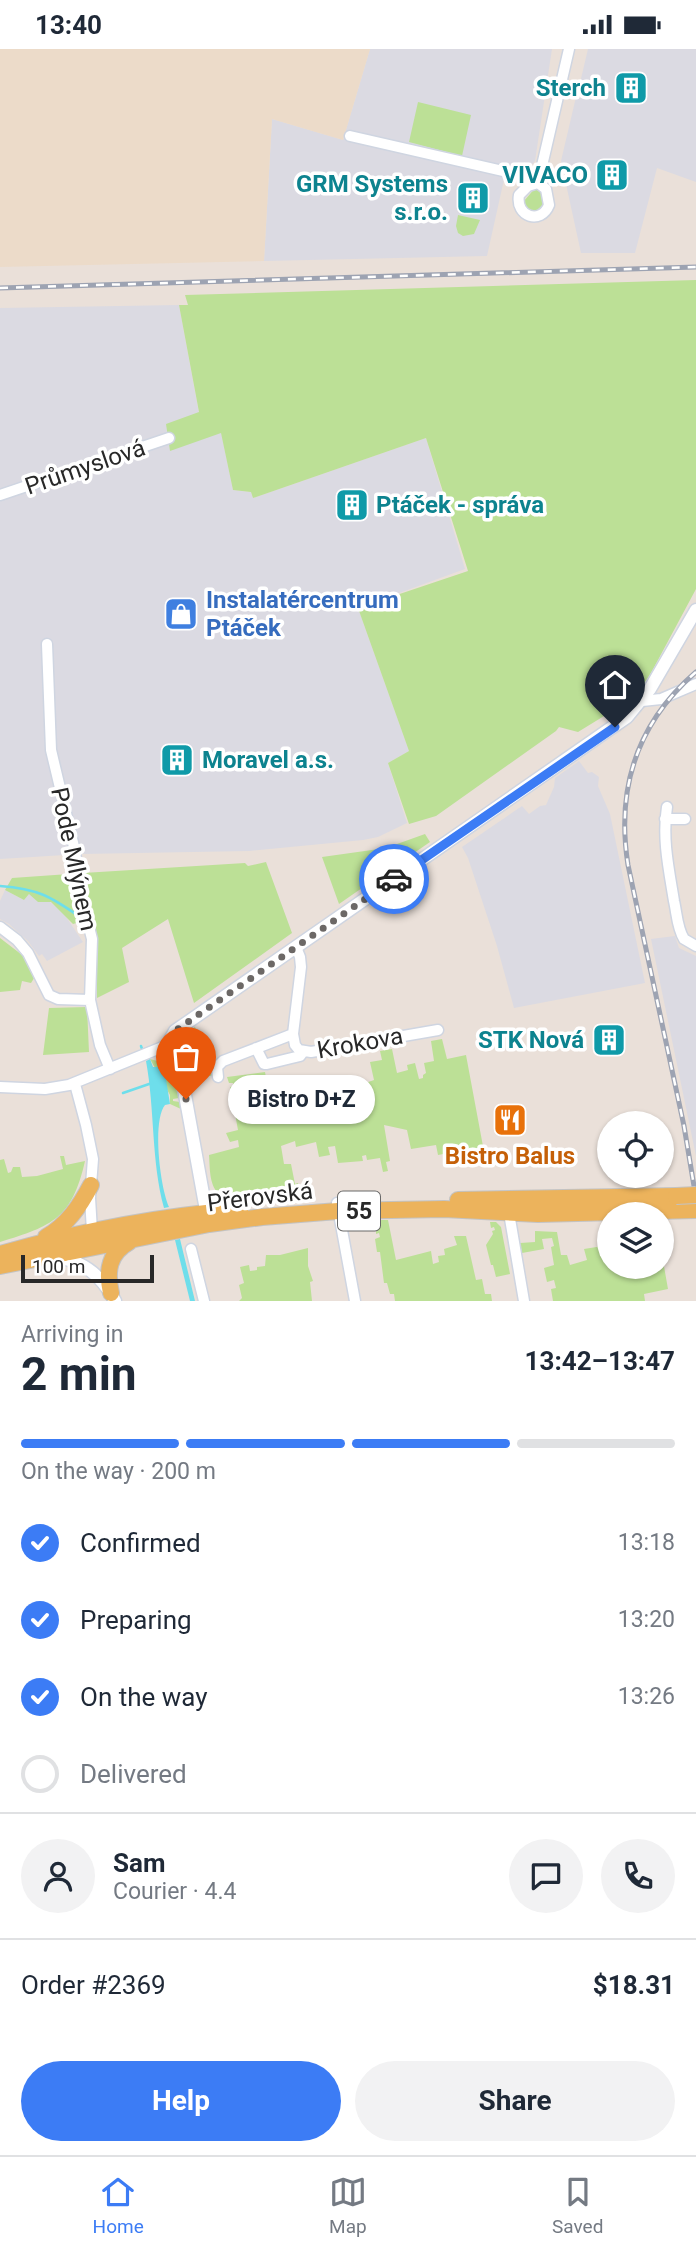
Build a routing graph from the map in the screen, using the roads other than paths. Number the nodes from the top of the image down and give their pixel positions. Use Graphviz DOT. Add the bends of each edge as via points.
graph roads {
  1 [pos="569,49"];
  2 [pos="350,136"];
  3 [pos="169,438"];
  4 [pos="0,495"];
  5 [pos="696,610"];
  6 [pos="47,645"];
  7 [pos="696,684"];
  8 [pos="642,701"];
  9 [pos="685,819"];
  10 [pos="0,927"];
  11 [pos="696,946"];
  12 [pos="296,947"];
  13 [pos="90,1000"];
  14 [pos="438,1030"];
  15 [pos="293,1034"];
  16 [pos="170,1044"];
  17 [pos="257,1048"];
  18 [pos="303,1052"];
  19 [pos="110,1069"];
  20 [pos="218,1077"];
  21 [pos="75,1084"];
  22 [pos="0,1087"];
  23 [pos="92,1185"];
  24 [pos="696,1195"];
  25 [pos="677,1203"];
  26 [pos="337,1207"];
  27 [pos="696,1210"];
  28 [pos="509,1213"];
  29 [pos="208,1218"];
  30 [pos="142,1237"];
  31 [pos="93,1239"];
  32 [pos="29,1246"];
  33 [pos="191,1249"];
  34 [pos="0,1254"];
  35 [pos="45,1256"];
  36 [pos="0,1266"];
  37 [pos="113,1297"];
  38 [pos="204,1301"];
  39 [pos="355,1301"];
  40 [pos="524,1301"];
  1 -- 2 [label="street" via="538,181"];
  3 -- 4 [label="street, Průmyslová"];
  5 -- 8 [label="street"];
  6 -- 13 [label="street, Pode Mlýnem" via="51,750 92,939"];
  7 -- 8 [label="street" via="661,699"];
  8 -- 12 [label="street" via="615,727"];
  9 -- 11 [label="street" via="666,813 666,850 680,932"];
  10 -- 13 [label="street" via="23,946 51,996"];
  12 -- 15 [label="street, Krokova" via="301,967"];
  12 -- 16 [label="street" via="175,1031"];
  13 -- 19 [label="street, Pode Mlýnem"];
  14 -- 18 [label="street, Krokova"];
  15 -- 17 [label="street, Krokova"];
  15 -- 18 [label="street, Krokova" via="297,1049"];
  16 -- 19 [label="street"];
  16 -- 29 [label="street" via="183,1084"];
  17 -- 18 [label="street" via="264,1064"];
  17 -- 20 [label="street, Krokova" via="219,1064"];
  19 -- 21 [label="street"];
  21 -- 22 [label="street" via="45,1089"];
  21 -- 23 [label="street" via="92,1150"];
  23 -- 31 [label="street"];
  23 -- 32 [label="main road" via="66,1222"];
  24 -- 25 [label="main road, Přerovská / 55, bridge"];
  25 -- 26 [label="main road, Přerovská / 55"];
  25 -- 27 [label="main road, Přerovská / 55"];
  25 -- 28 [label="main road, Přerovská / 55"];
  26 -- 28 [label="main road, Přerovská / 55"];
  26 -- 29 [label="main road, Přerovská / 55"];
  26 -- 39 [label="street"];
  28 -- 40 [label="street"];
  29 -- 30 [label="main road, Přerovská / 55"];
  29 -- 31 [label="main road, Přerovská / 55" via="181,1215"];
  30 -- 31 [label="main road, Přerovská / 55"];
  30 -- 37 [label="main road" via="122,1246 112,1257 108,1275"];
  31 -- 32 [label="main road, Přerovská / 55"];
  31 -- 35 [label="main road, Přerovská / 55"];
  31 -- 37 [label="main road" via="100,1271"];
  32 -- 34 [label="main road, Přerovská / 55"];
  33 -- 38 [label="street"];
  35 -- 36 [label="main road, Přerovská / 55"];
  35 -- 37 [label="street" via="85,1265"];
}
